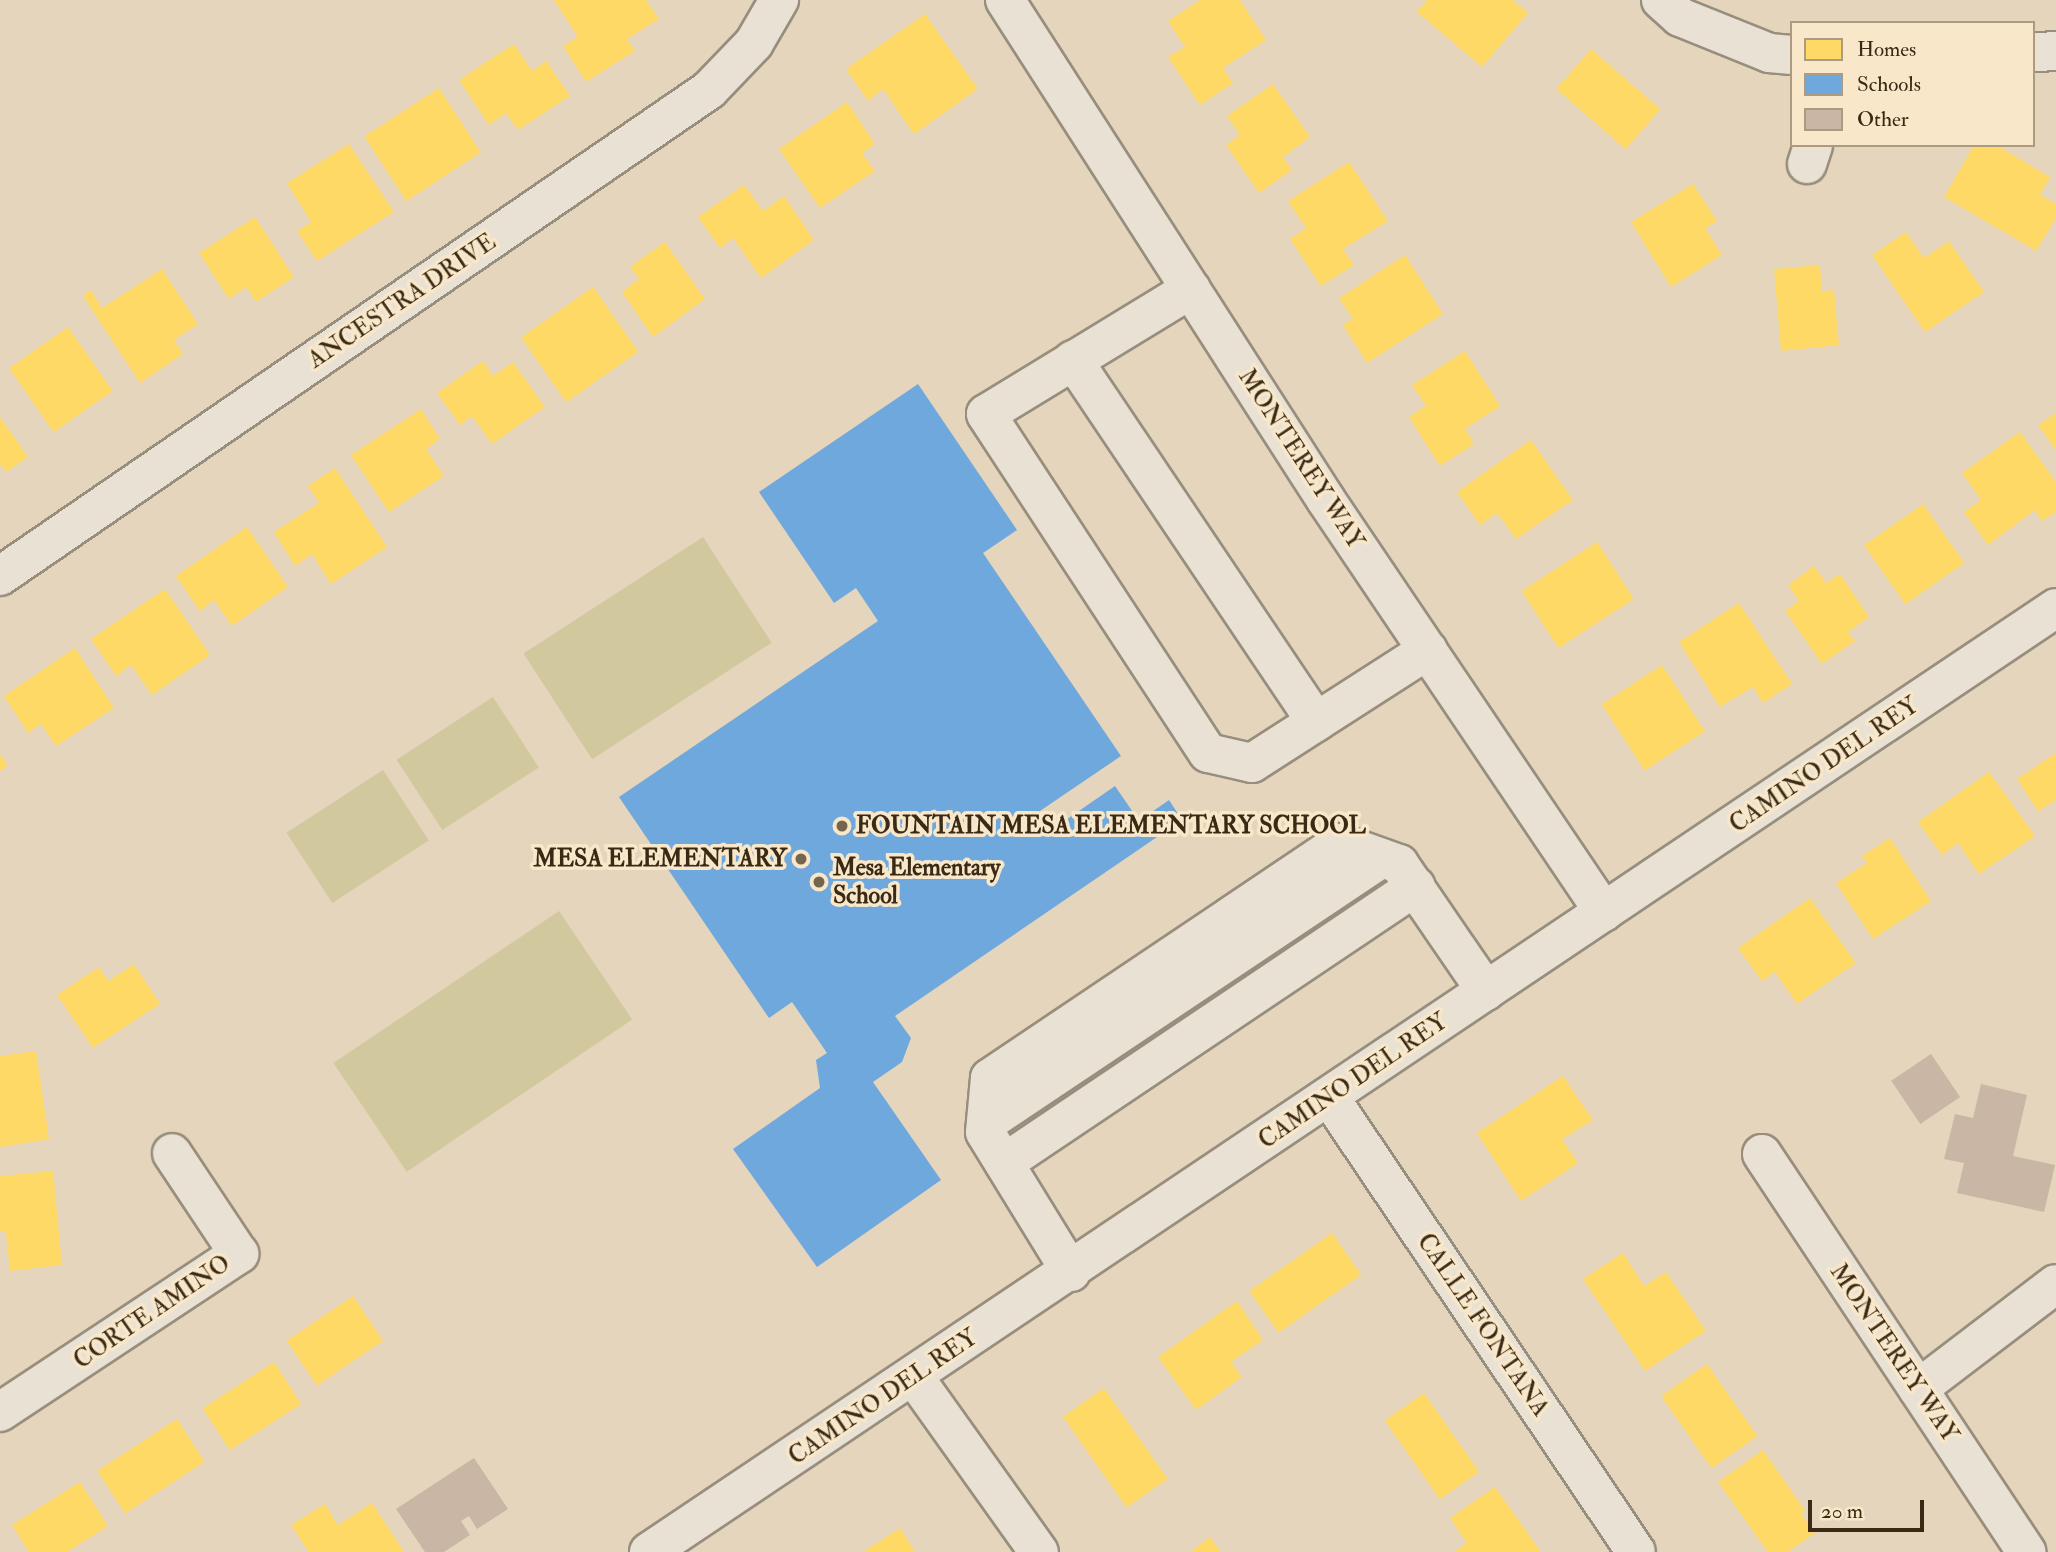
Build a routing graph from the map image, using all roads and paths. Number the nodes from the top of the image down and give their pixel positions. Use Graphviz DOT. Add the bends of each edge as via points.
graph roads {
  1 [pos="779,0"];
  2 [pos="1005,0"];
  3 [pos="1661,0"];
  4 [pos="2056,51"];
  5 [pos="2035,52"];
  6 [pos="1790,55"];
  7 [pos="1191,289"];
  8 [pos="1073,360"];
  9 [pos="0,576"];
  10 [pos="2056,608"];
  11 [pos="1428,650"];
  12 [pos="1316,722"];
  13 [pos="1416,886"];
  14 [pos="1604,912"];
  15 [pos="1486,991"];
  16 [pos="1330,1098"];
  17 [pos="172,1153"];
  18 [pos="1762,1154"];
  19 [pos="1004,1163"];
  20 [pos="1071,1272"];
  21 [pos="2056,1284"];
  22 [pos="914,1377"];
  23 [pos="1918,1389"];
  24 [pos="0,1412"];
  25 [pos="649,1552"];
  26 [pos="1038,1552"];
  27 [pos="1636,1552"];
  28 [pos="2026,1552"];
  1 -- 9 [label="street, ANCESTRA DRIVE" via="754,43 709,90"];
  2 -- 7 [label="street, MONTEREY WAY"];
  3 -- 6 [label="street" via="1680,17 1769,53"];
  4 -- 5 [label="street"];
  7 -- 8 [label="street"];
  7 -- 11 [label="street, MONTEREY WAY"];
  8 -- 12 [label="street"];
  8 -- 12 [label="street" via="986,414 1208,753 1252,763"];
  10 -- 14 [label="street, CAMINO DEL REY"];
  11 -- 12 [label="street"];
  11 -- 14 [label="street, MONTEREY WAY"];
  13 -- 15 [label="street"];
  13 -- 19 [label="street"];
  13 -- 19 [label="street" via="1399,864 1340,843 1268,891 990,1078 985,1132"];
  14 -- 15 [label="street, CAMINO DEL REY"];
  15 -- 16 [label="street, CAMINO DEL REY"];
  16 -- 20 [label="street, CAMINO DEL REY"];
  16 -- 27 [label="street, CALLE FONTANA"];
  17 -- 24 [label="street, CORTE AMINO" via="239,1254"];
  18 -- 23 [label="street, MONTEREY WAY"];
  19 -- 20 [label="street"];
  20 -- 22 [label="street, CAMINO DEL REY"];
  21 -- 23 [label="street"];
  22 -- 25 [label="street, CAMINO DEL REY"];
  22 -- 26 [label="street"];
  23 -- 28 [label="street, MONTEREY WAY"];
}
